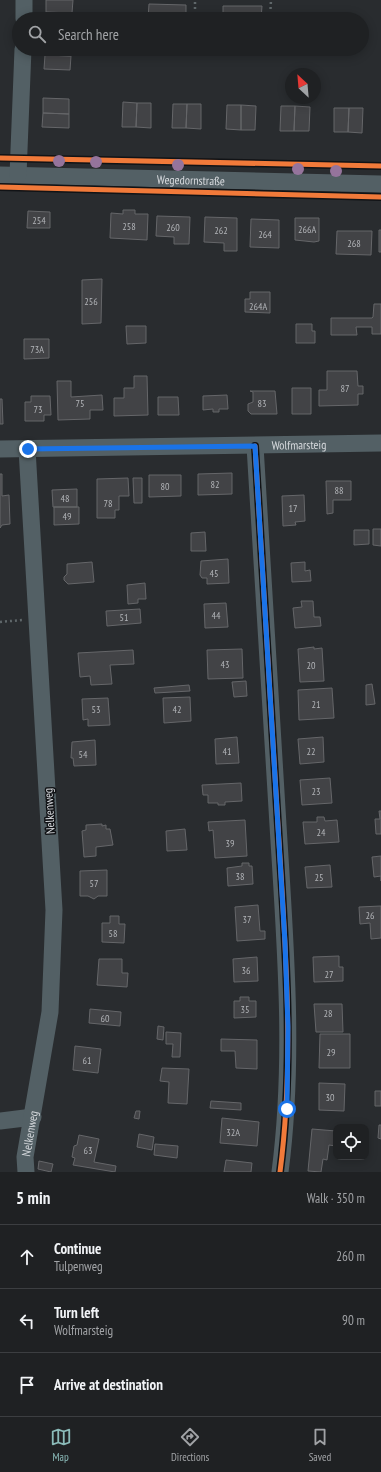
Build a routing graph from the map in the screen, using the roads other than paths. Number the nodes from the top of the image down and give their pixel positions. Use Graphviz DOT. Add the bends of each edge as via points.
graph roads {
  1 [pos="24,0"];
  2 [pos="24,12"];
  3 [pos="23,56"];
  4 [pos="0,175"];
  5 [pos="18,176"];
  6 [pos="381,184"];
  7 [pos="381,443"];
  8 [pos="255,446"];
  9 [pos="0,449"];
  10 [pos="28,449"];
  11 [pos="33,1117"];
  12 [pos="0,1121"];
  13 [pos="26,1172"];
  14 [pos="280,1172"];
  1 -- 2 [label="street"];
  3 -- 5 [label="street"];
  4 -- 5 [label="street, Wegedornstraße"];
  5 -- 6 [label="street, Wegedornstraße"];
  7 -- 8 [label="street, Wolfmarsteig"];
  8 -- 10 [label="street, Wolfmarsteig"];
  8 -- 14 [label="street" via="288,1027 287,1102"];
  9 -- 10 [label="street, Wolfmarsteig"];
  10 -- 11 [label="street, Nelkenweg" via="54,910 50,1012"];
  11 -- 12 [label="street"];
  11 -- 13 [label="street, Nelkenweg" via="25,1157"];
}
